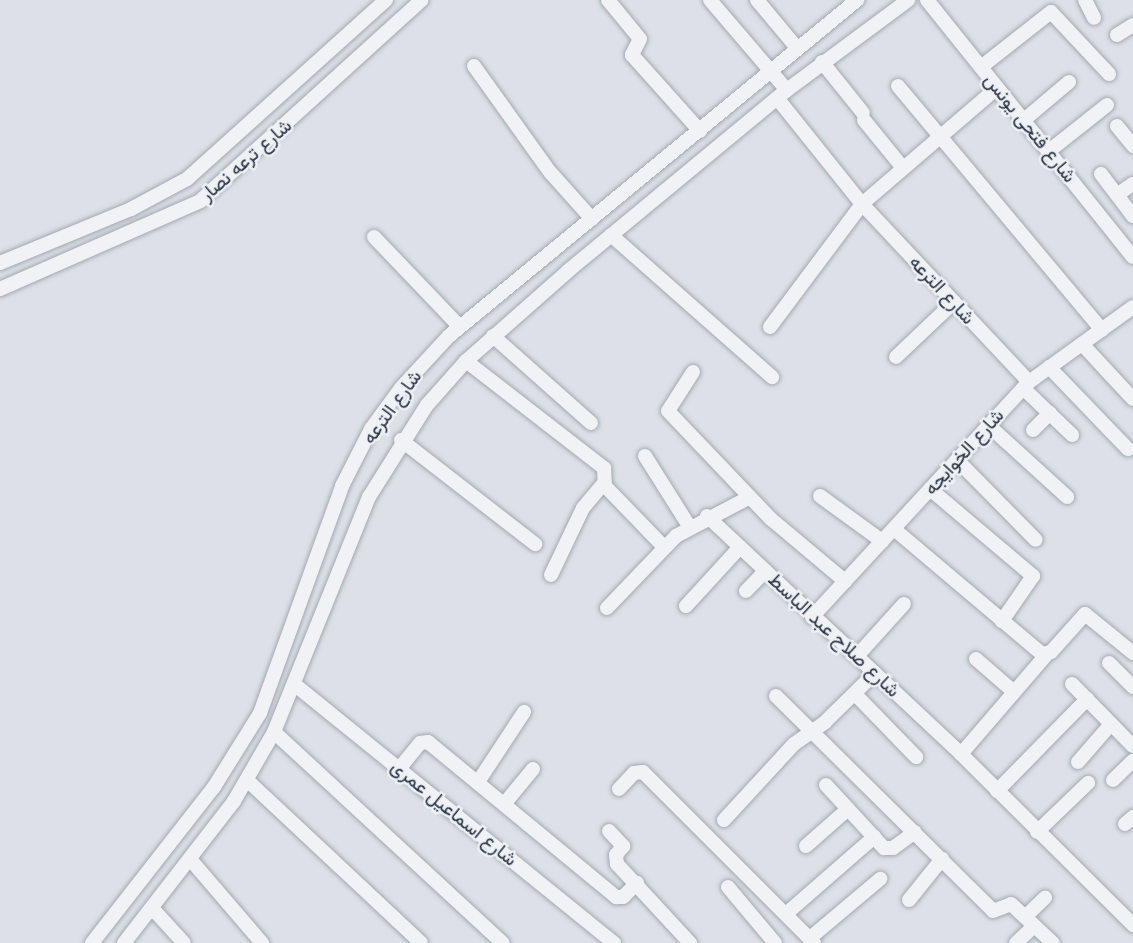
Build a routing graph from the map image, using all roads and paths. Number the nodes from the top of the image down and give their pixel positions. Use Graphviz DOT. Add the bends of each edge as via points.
graph roads {
  1 [pos="386,0"];
  2 [pos="422,0"];
  3 [pos="608,0"];
  4 [pos="710,0"];
  5 [pos="757,0"];
  6 [pos="857,0"];
  7 [pos="908,0"];
  8 [pos="927,0"];
  9 [pos="1085,0"];
  10 [pos="1094,18"];
  11 [pos="1133,25"];
  12 [pos="1117,35"];
  13 [pos="797,48"];
  14 [pos="822,62"];
  15 [pos="474,66"];
  16 [pos="981,67"];
  17 [pos="770,69"];
  18 [pos="1109,74"];
  19 [pos="1069,82"];
  20 [pos="898,86"];
  21 [pos="998,88"];
  22 [pos="782,94"];
  23 [pos="1107,105"];
  24 [pos="1024,120"];
  25 [pos="1117,126"];
  26 [pos="700,131"];
  27 [pos="942,136"];
  28 [pos="1133,146"];
  29 [pos="1049,151"];
  30 [pos="904,168"];
  31 [pos="1101,174"];
  32 [pos="1133,184"];
  33 [pos="1117,195"];
  34 [pos="862,204"];
  35 [pos="1133,216"];
  36 [pos="592,219"];
  37 [pos="611,235"];
  38 [pos="374,237"];
  39 [pos="1133,257"];
  40 [pos="0,262"];
  41 [pos="0,289"];
  42 [pos="954,302"];
  43 [pos="1133,307"];
  44 [pos="460,327"];
  45 [pos="770,327"];
  46 [pos="1102,330"];
  47 [pos="493,336"];
  48 [pos="1082,344"];
  49 [pos="896,358"];
  50 [pos="466,361"];
  51 [pos="1049,367"];
  52 [pos="693,372"];
  53 [pos="772,377"];
  54 [pos="1026,385"];
  55 [pos="1133,399"];
  56 [pos="1049,413"];
  57 [pos="591,423"];
  58 [pos="988,425"];
  59 [pos="1033,430"];
  60 [pos="1072,435"];
  61 [pos="401,440"];
  62 [pos="1128,449"];
  63 [pos="645,456"];
  64 [pos="957,460"];
  65 [pos="603,484"];
  66 [pos="930,489"];
  67 [pos="820,496"];
  68 [pos="1067,497"];
  69 [pos="748,498"];
  70 [pos="707,516"];
  71 [pos="689,526"];
  72 [pos="894,529"];
  73 [pos="1036,540"];
  74 [pos="883,541"];
  75 [pos="535,544"];
  76 [pos="663,546"];
  77 [pos="740,547"];
  78 [pos="765,571"];
  79 [pos="551,575"];
  80 [pos="845,581"];
  81 [pos="746,591"];
  82 [pos="904,604"];
  83 [pos="686,606"];
  84 [pos="607,608"];
  85 [pos="812,617"];
  86 [pos="1002,621"];
  87 [pos="1133,653"];
  88 [pos="1047,654"];
  89 [pos="857,656"];
  90 [pos="976,659"];
  91 [pos="1109,663"];
  92 [pos="875,673"];
  93 [pos="294,684"];
  94 [pos="1072,684"];
  95 [pos="1133,687"];
  96 [pos="1014,692"];
  97 [pos="855,694"];
  98 [pos="776,696"];
  99 [pos="1087,699"];
  100 [pos="524,712"];
  101 [pos="1133,723"];
  102 [pos="814,730"];
  103 [pos="1117,730"];
  104 [pos="274,733"];
  105 [pos="1133,746"];
  106 [pos="961,754"];
  107 [pos="916,757"];
  108 [pos="1133,761"];
  109 [pos="1077,762"];
  110 [pos="399,769"];
  111 [pos="533,769"];
  112 [pos="247,780"];
  113 [pos="1113,780"];
  114 [pos="478,782"];
  115 [pos="1088,783"];
  116 [pos="826,785"];
  117 [pos="619,789"];
  118 [pos="998,792"];
  119 [pos="505,803"];
  120 [pos="848,809"];
  121 [pos="724,820"];
  122 [pos="609,831"];
  123 [pos="915,832"];
  124 [pos="1037,832"];
  125 [pos="874,837"];
  126 [pos="806,846"];
  127 [pos="190,859"];
  128 [pos="942,859"];
  129 [pos="880,879"];
  130 [pos="637,883"];
  131 [pos="728,887"];
  132 [pos="1045,898"];
  133 [pos="909,900"];
  134 [pos="152,908"];
  135 [pos="787,912"];
  136 [pos="1030,921"];
  137 [pos="1133,925"];
  138 [pos="812,941"];
  139 [pos="416,942"];
  140 [pos="612,942"];
  141 [pos="92,943"];
  142 [pos="124,943"];
  143 [pos="184,943"];
  144 [pos="262,943"];
  145 [pos="503,943"];
  146 [pos="690,943"];
  147 [pos="775,943"];
  148 [pos="1016,943"];
  149 [pos="1053,943"];
  1 -- 40 [label="street, شارع ترعه نصار" via="187,179 131,209"];
  2 -- 41 [label="street, شارع ترعه نصار" via="200,201"];
  3 -- 26 [label="street" via="640,39 632,55"];
  4 -- 17 [label="street"];
  5 -- 13 [label="street"];
  6 -- 13 [label="street, شارع الترعه"];
  7 -- 14 [label="street, شارع الترعه"];
  8 -- 16 [label="street, شارع فتحى يونس"];
  9 -- 10 [label="street"];
  11 -- 12 [label="street"];
  13 -- 17 [label="street, شارع الترعه"];
  14 -- 22 [label="street, شارع الترعه"];
  14 -- 30 [label="street"];
  15 -- 36 [label="street" via="550,172"];
  16 -- 18 [label="street" via="1051,12"];
  16 -- 21 [label="street, شارع فتحى يونس"];
  17 -- 22 [label="street"];
  17 -- 26 [label="street, شارع الترعه"];
  19 -- 24 [label="street"];
  20 -- 27 [label="street"];
  21 -- 24 [label="street, شارع فتحى يونس"];
  21 -- 27 [label="street"];
  22 -- 34 [label="street, شارع الترعه"];
  22 -- 37 [label="street, شارع الترعه"];
  23 -- 29 [label="street"];
  24 -- 29 [label="street, شارع فتحى يونس"];
  25 -- 28 [label="street"];
  26 -- 36 [label="street, شارع الترعه"];
  27 -- 30 [label="street"];
  27 -- 46 [label="street"];
  29 -- 39 [label="street, شارع فتحى يونس"];
  30 -- 34 [label="street"];
  31 -- 33 [label="street"];
  32 -- 33 [label="street"];
  33 -- 35 [label="street"];
  34 -- 42 [label="street, شارع الترعه"];
  34 -- 45 [label="street"];
  36 -- 44 [label="street, شارع الترعه"];
  37 -- 47 [label="street, شارع الترعه"];
  37 -- 53 [label="street"];
  38 -- 44 [label="street"];
  42 -- 49 [label="street"];
  42 -- 54 [label="street, شارع الترعه"];
  43 -- 46 [label="street, شارع الخوايجه"];
  44 -- 141 [label="street, شارع الترعه" via="401,388 371,429 319,544 277,673 239,749"];
  46 -- 48 [label="street, شارع الخوايجه"];
  47 -- 50 [label="street, شارع الترعه"];
  47 -- 57 [label="street"];
  48 -- 51 [label="street, شارع الخوايجه"];
  48 -- 55 [label="street"];
  50 -- 61 [label="street, شارع الترعه"];
  50 -- 65 [label="street" via="604,468"];
  51 -- 54 [label="street, شارع الخوايجه"];
  51 -- 62 [label="street"];
  52 -- 69 [label="street" via="667,408"];
  54 -- 56 [label="street, شارع الترعه"];
  54 -- 58 [label="street, شارع الخوايجه"];
  56 -- 59 [label="street"];
  56 -- 60 [label="street, شارع الترعه"];
  58 -- 64 [label="street, شارع الخوايجه"];
  58 -- 68 [label="street"];
  61 -- 75 [label="street"];
  61 -- 93 [label="street, شارع الترعه" via="369,497"];
  63 -- 71 [label="street"];
  64 -- 66 [label="street, شارع الخوايجه"];
  64 -- 73 [label="street"];
  65 -- 76 [label="street"];
  65 -- 79 [label="street" via="583,508"];
  66 -- 72 [label="street, شارع الخوايجه"];
  66 -- 86 [label="street" via="1033,576"];
  67 -- 74 [label="street"];
  69 -- 70 [label="street"];
  69 -- 80 [label="street"];
  70 -- 71 [label="street"];
  70 -- 77 [label="street, شارع صلاح عبد الباسط"];
  71 -- 76 [label="street"];
  72 -- 74 [label="street, شارع الخوايجه"];
  72 -- 86 [label="street"];
  74 -- 80 [label="street, شارع الخوايجه"];
  76 -- 84 [label="street"];
  77 -- 78 [label="street, شارع صلاح عبد الباسط"];
  77 -- 83 [label="street"];
  78 -- 81 [label="street"];
  78 -- 85 [label="street, شارع صلاح عبد الباسط"];
  80 -- 85 [label="street, شارع الخوايجه"];
  82 -- 89 [label="street"];
  85 -- 89 [label="street, شارع صلاح عبد الباسط"];
  86 -- 88 [label="street"];
  87 -- 88 [label="street" via="1085,614"];
  88 -- 96 [label="street"];
  89 -- 92 [label="street, شارع صلاح عبد الباسط"];
  90 -- 96 [label="street"];
  91 -- 95 [label="street"];
  92 -- 97 [label="street"];
  92 -- 106 [label="street, شارع صلاح عبد الباسط"];
  93 -- 104 [label="street, شارع الترعه"];
  93 -- 110 [label="street, شارع اسماعيل عمرى"];
  94 -- 99 [label="street"];
  96 -- 106 [label="street"];
  97 -- 102 [label="street"];
  97 -- 107 [label="street"];
  98 -- 102 [label="street"];
  99 -- 103 [label="street"];
  99 -- 118 [label="street"];
  100 -- 114 [label="street"];
  101 -- 103 [label="street"];
  102 -- 121 [label="street" via="794,744"];
  102 -- 123 [label="street"];
  103 -- 105 [label="street"];
  103 -- 109 [label="street"];
  104 -- 112 [label="street, شارع الترعه"];
  104 -- 145 [label="street"];
  106 -- 118 [label="street, شارع صلاح عبد الباسط"];
  108 -- 113 [label="street"];
  110 -- 114 [label="street" via="420,743 428,742"];
  110 -- 140 [label="street, شارع اسماعيل عمرى"];
  111 -- 119 [label="street"];
  112 -- 127 [label="street, شارع الترعه"];
  112 -- 139 [label="street"];
  114 -- 119 [label="street"];
  115 -- 124 [label="street"];
  116 -- 120 [label="street"];
  117 -- 135 [label="street" via="634,772 643,772"];
  118 -- 124 [label="street, شارع صلاح عبد الباسط"];
  119 -- 130 [label="street" via="615,897 623,897"];
  120 -- 125 [label="street"];
  120 -- 126 [label="street"];
  122 -- 130 [label="street" via="623,845 616,855 617,864"];
  123 -- 125 [label="street" via="889,850"];
  123 -- 128 [label="street"];
  124 -- 137 [label="street, شارع صلاح عبد الباسط"];
  125 -- 135 [label="street"];
  127 -- 134 [label="street, شارع الترعه"];
  127 -- 144 [label="street"];
  128 -- 133 [label="street"];
  128 -- 136 [label="street" via="993,911 1009,903"];
  129 -- 138 [label="street"];
  130 -- 146 [label="street"];
  131 -- 147 [label="street"];
  132 -- 136 [label="street"];
  134 -- 142 [label="street, شارع الترعه"];
  134 -- 143 [label="street"];
  135 -- 138 [label="street"];
  136 -- 148 [label="street"];
  136 -- 149 [label="street"];
}
